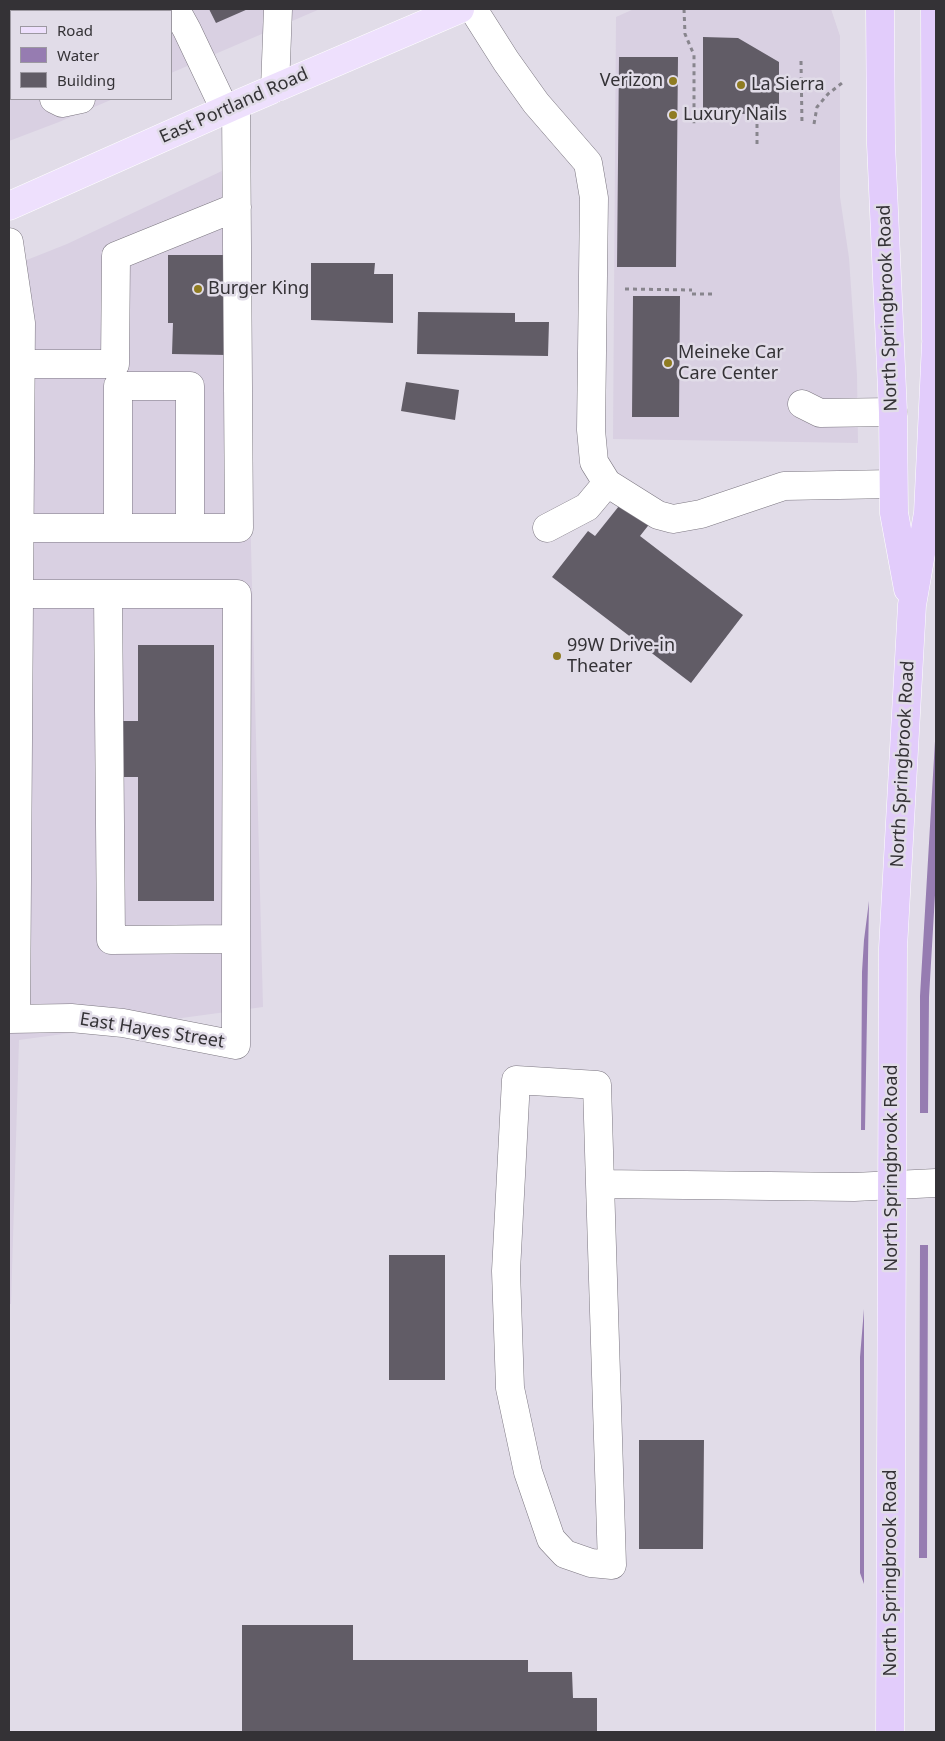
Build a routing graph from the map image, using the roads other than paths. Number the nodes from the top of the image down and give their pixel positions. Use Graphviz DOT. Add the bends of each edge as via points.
graph roads {
  1 [pos="173,9"];
  2 [pos="278,9"];
  3 [pos="460,9"];
  4 [pos="473,9"];
  5 [pos="880,9"];
  6 [pos="934,9"];
  7 [pos="275,88"];
  8 [pos="56,100"];
  9 [pos="76,100"];
  10 [pos="231,107"];
  11 [pos="9,206"];
  12 [pos="237,208"];
  13 [pos="9,242"];
  14 [pos="936,243"];
  15 [pos="936,339"];
  16 [pos="936,344"];
  17 [pos="15,374"];
  18 [pos="116,375"];
  19 [pos="802,404"];
  20 [pos="893,412"];
  21 [pos="608,483"];
  22 [pos="894,484"];
  23 [pos="928,513"];
  24 [pos="14,517"];
  25 [pos="118,528"];
  26 [pos="190,528"];
  27 [pos="547,528"];
  28 [pos="19,594"];
  29 [pos="108,594"];
  30 [pos="912,605"];
  31 [pos="14,695"];
  32 [pos="13,764"];
  33 [pos="13,842"];
  34 [pos="236,939"];
  35 [pos="12,1019"];
  36 [pos="936,1183"];
  37 [pos="600,1184"];
  38 [pos="892,1186"];
  39 [pos="890,1732"];
  1 -- 10 [label="street"];
  2 -- 7 [label="street"];
  3 -- 7 [label="main road, East Portland Road"];
  4 -- 21 [label="street" via="536,103 588,163 594,198 591,430 594,462"];
  5 -- 20 [label="highway, North Springbrook Road"];
  6 -- 14 [label="highway"];
  7 -- 10 [label="main road, East Portland Road"];
  8 -- 9 [label="street" via="62,103"];
  10 -- 11 [label="main road, East Portland Road"];
  10 -- 12 [label="street"];
  12 -- 18 [label="street" via="116,256"];
  12 -- 26 [label="street" via="239,528"];
  13 -- 17 [label="street" via="21,323"];
  14 -- 15 [label="highway"];
  16 -- 23 [label="highway, North Springbrook Road"];
  17 -- 18 [label="street"];
  17 -- 24 [label="street"];
  18 -- 25 [label="street"];
  18 -- 26 [label="street" via="190,386"];
  19 -- 20 [label="street" via="820,413"];
  20 -- 22 [label="highway, North Springbrook Road"];
  20 -- 23 [label="highway" via="911,411 912,490"];
  21 -- 22 [label="street" via="658,515 673,519 701,514 784,486"];
  21 -- 27 [label="street" via="587,507"];
  22 -- 30 [label="highway, North Springbrook Road" via="894,514"];
  23 -- 30 [label="highway, North Springbrook Road"];
  24 -- 25 [label="street"];
  24 -- 28 [label="street"];
  25 -- 26 [label="street"];
  28 -- 29 [label="street"];
  28 -- 31 [label="street"];
  29 -- 34 [label="street" via="111,940"];
  29 -- 34 [label="street" via="237,594"];
  30 -- 38 [label="highway, North Springbrook Road" via="893,948"];
  31 -- 32 [label="street"];
  32 -- 33 [label="street"];
  33 -- 35 [label="street"];
  34 -- 35 [label="street, East Hayes Street" via="236,1045 123,1023 71,1018"];
  36 -- 38 [label="street"];
  37 -- 37 [label="street" via="608,1438 612,1565 591,1563 565,1554 551,1539 528,1472 510,1388 506,1271 516,1080 597,1085"];
  37 -- 38 [label="street"];
  38 -- 39 [label="highway, North Springbrook Road"];
}
